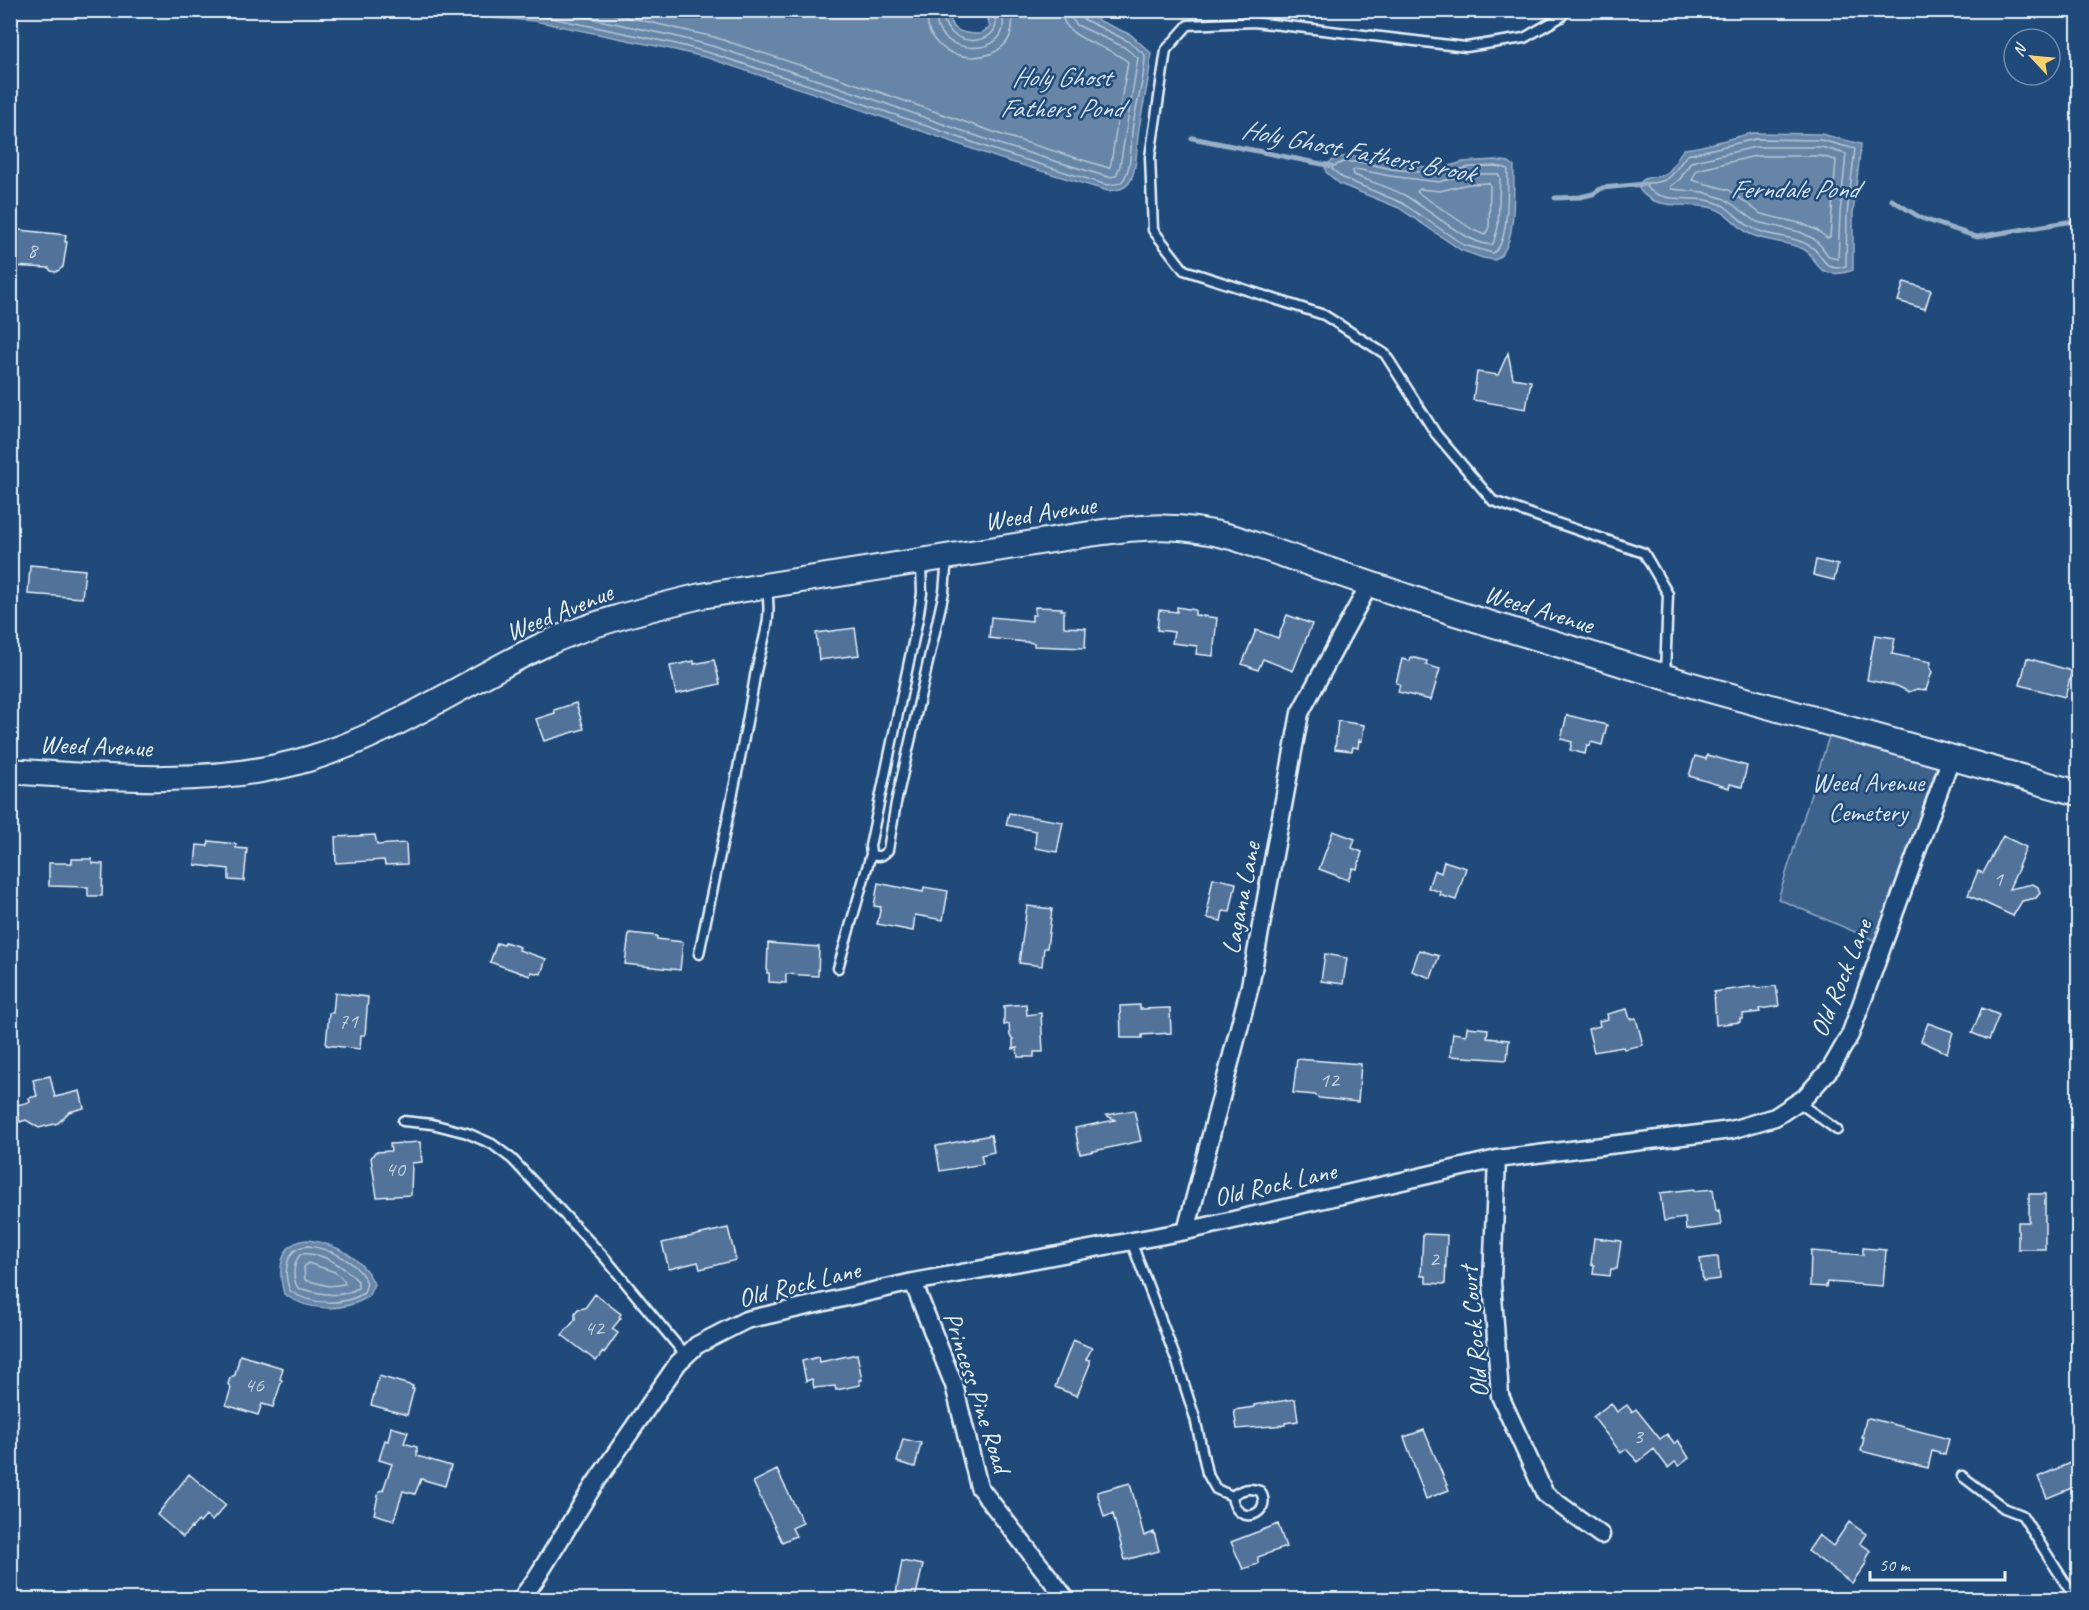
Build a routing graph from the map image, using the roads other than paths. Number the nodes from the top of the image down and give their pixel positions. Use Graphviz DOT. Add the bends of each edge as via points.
graph roads {
  1 [pos="1565,10"];
  2 [pos="947,557"];
  3 [pos="921,561"];
  4 [pos="1369,585"];
  5 [pos="766,586"];
  6 [pos="1665,676"];
  7 [pos="1951,758"];
  8 [pos="10,771"];
  9 [pos="2079,793"];
  10 [pos="871,854"];
  11 [pos="699,954"];
  12 [pos="838,968"];
  13 [pos="1798,1102"];
  14 [pos="403,1121"];
  15 [pos="1837,1130"];
  16 [pos="1497,1159"];
  17 [pos="1185,1231"];
  18 [pos="1131,1241"];
  19 [pos="913,1282"];
  20 [pos="686,1356"];
  21 [pos="1962,1476"];
  22 [pos="1232,1496"];
  23 [pos="1601,1535"];
  24 [pos="520,1599"];
  25 [pos="1067,1599"];
  26 [pos="2076,1599"];
  1 -- 6 [label="lane" via="1561,17 1524,38 1466,47 1254,22 1188,26 1166,50 1150,157 1153,230 1184,270 1324,315 1384,354 1436,434 1493,501 1644,554 1668,594"];
  2 -- 3 [label="main road, Weed Avenue"];
  2 -- 4 [label="main road, Weed Avenue" via="1133,528 1173,526 1235,538"];
  2 -- 10 [label="lane" via="944,592 888,850 876,857"];
  3 -- 5 [label="main road, Weed Avenue"];
  3 -- 10 [label="lane" via="918,619"];
  4 -- 6 [label="main road, Weed Avenue"];
  4 -- 17 [label="street, Lagana Lane" via="1300,713 1250,986"];
  5 -- 8 [label="main road, Weed Avenue" via="658,606 542,645 411,717 309,759 228,775 172,777"];
  5 -- 11 [label="lane" via="770,603 767,633"];
  6 -- 7 [label="main road, Weed Avenue"];
  7 -- 9 [label="main road, Weed Avenue"];
  7 -- 13 [label="street, Old Rock Lane" via="1850,1035 1831,1068"];
  10 -- 12 [label="lane"];
  13 -- 15 [label="lane"];
  13 -- 16 [label="street, Old Rock Lane" via="1775,1117 1731,1130"];
  14 -- 20 [label="lane" via="467,1133 512,1159 605,1258"];
  16 -- 17 [label="street, Old Rock Lane"];
  16 -- 23 [label="street, Old Rock Court" via="1492,1281 1500,1395 1545,1494"];
  17 -- 18 [label="street, Old Rock Lane"];
  18 -- 19 [label="street, Old Rock Lane"];
  18 -- 22 [label="lane" via="1177,1362 1207,1473 1216,1489"];
  19 -- 20 [label="street, Old Rock Lane" via="746,1320 697,1345"];
  19 -- 25 [label="street, Princess Pine Road" via="954,1385 979,1487"];
  20 -- 24 [label="street, Old Rock Lane" via="616,1451"];
  21 -- 26 [label="lane" via="2004,1509 2022,1515"];
}
